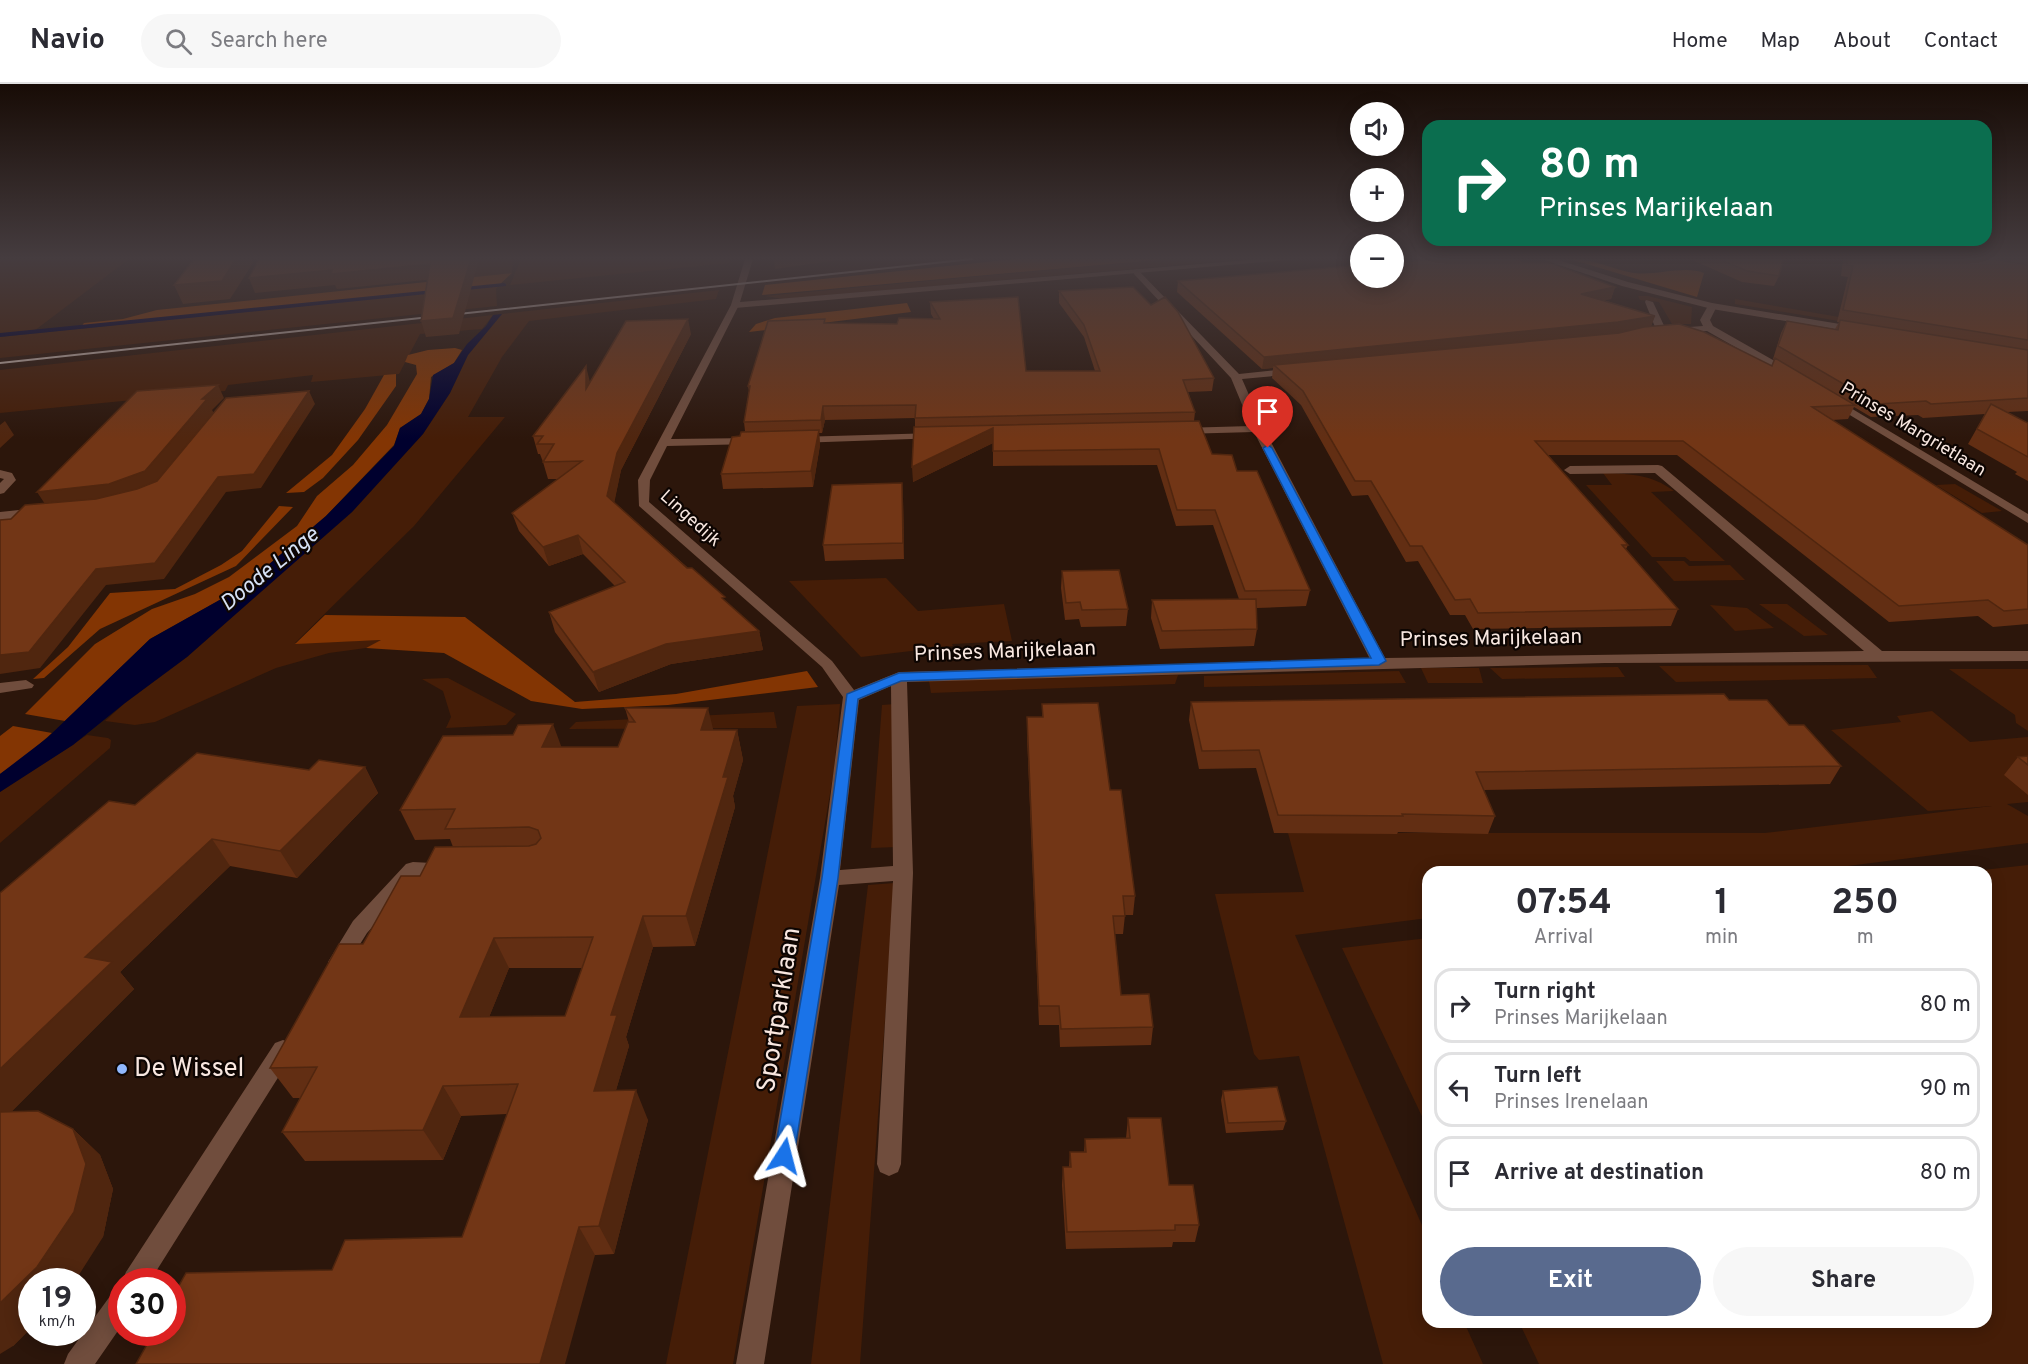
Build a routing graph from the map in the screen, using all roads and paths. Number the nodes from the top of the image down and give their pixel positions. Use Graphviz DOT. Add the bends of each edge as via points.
graph roads {
  1 [pos="728,319"];
  2 [pos="1181,319"];
  3 [pos="1656,319"];
  4 [pos="1706,319"];
  5 [pos="1788,319"];
  6 [pos="1709,328"];
  7 [pos="1662,332"];
  8 [pos="1868,332"];
  9 [pos="1651,333"];
  10 [pos="1306,370"];
  11 [pos="1236,377"];
  12 [pos="1806,384"];
  13 [pos="1826,396"];
  14 [pos="1258,429"];
  15 [pos="1174,431"];
  16 [pos="949,436"];
  17 [pos="663,443"];
  18 [pos="1570,470"];
  19 [pos="0,474"];
  20 [pos="0,490"];
  21 [pos="48,511"];
  22 [pos="0,516"];
  23 [pos="2028,519"];
  24 [pos="1876,655"];
  25 [pos="2028,656"];
  26 [pos="1379,661"];
  27 [pos="899,677"];
  28 [pos="26,685"];
  29 [pos="0,688"];
  30 [pos="852,696"];
  31 [pos="460,868"];
  32 [pos="903,873"];
  33 [pos="830,878"];
  34 [pos="329,976"];
  35 [pos="291,1035"];
  36 [pos="889,1164"];
  37 [pos="143,1268"];
  38 [pos="108,1321"];
  39 [pos="78,1364"];
  40 [pos="750,1364"];
  1 -- 17 [label="street, Lingedijk"];
  2 -- 11 [label="street"];
  3 -- 7 [label="street"];
  4 -- 6 [label="street"];
  5 -- 8 [label="street"];
  6 -- 7 [label="street"];
  6 -- 12 [label="street"];
  7 -- 9 [label="street"];
  10 -- 11 [label="street"];
  11 -- 14 [label="street"];
  13 -- 23 [label="street, Prinses Margrietlaan"];
  14 -- 15 [label="street"];
  14 -- 26 [label="street"];
  16 -- 17 [label="street"];
  17 -- 30 [label="street, Lingedijk" via="644,480 643,503 827,664"];
  18 -- 24 [label="street" via="1658,469"];
  19 -- 20 [label="street" via="10,480"];
  21 -- 22 [label="street"];
  24 -- 25 [label="street, Prinses Marijkelaan"];
  24 -- 26 [label="street, Prinses Marijkelaan"];
  26 -- 27 [label="street, Prinses Marijkelaan"];
  27 -- 30 [label="street, Prinses Marijkelaan"];
  27 -- 32 [label="street"];
  28 -- 29 [label="street"];
  30 -- 33 [label="street, Sportparklaan"];
  31 -- 34 [label="street" via="413,869 360,927"];
  32 -- 33 [label="street"];
  32 -- 36 [label="street"];
  33 -- 40 [label="street, Sportparklaan"];
  35 -- 37 [label="street"];
  38 -- 39 [label="street"];
}
